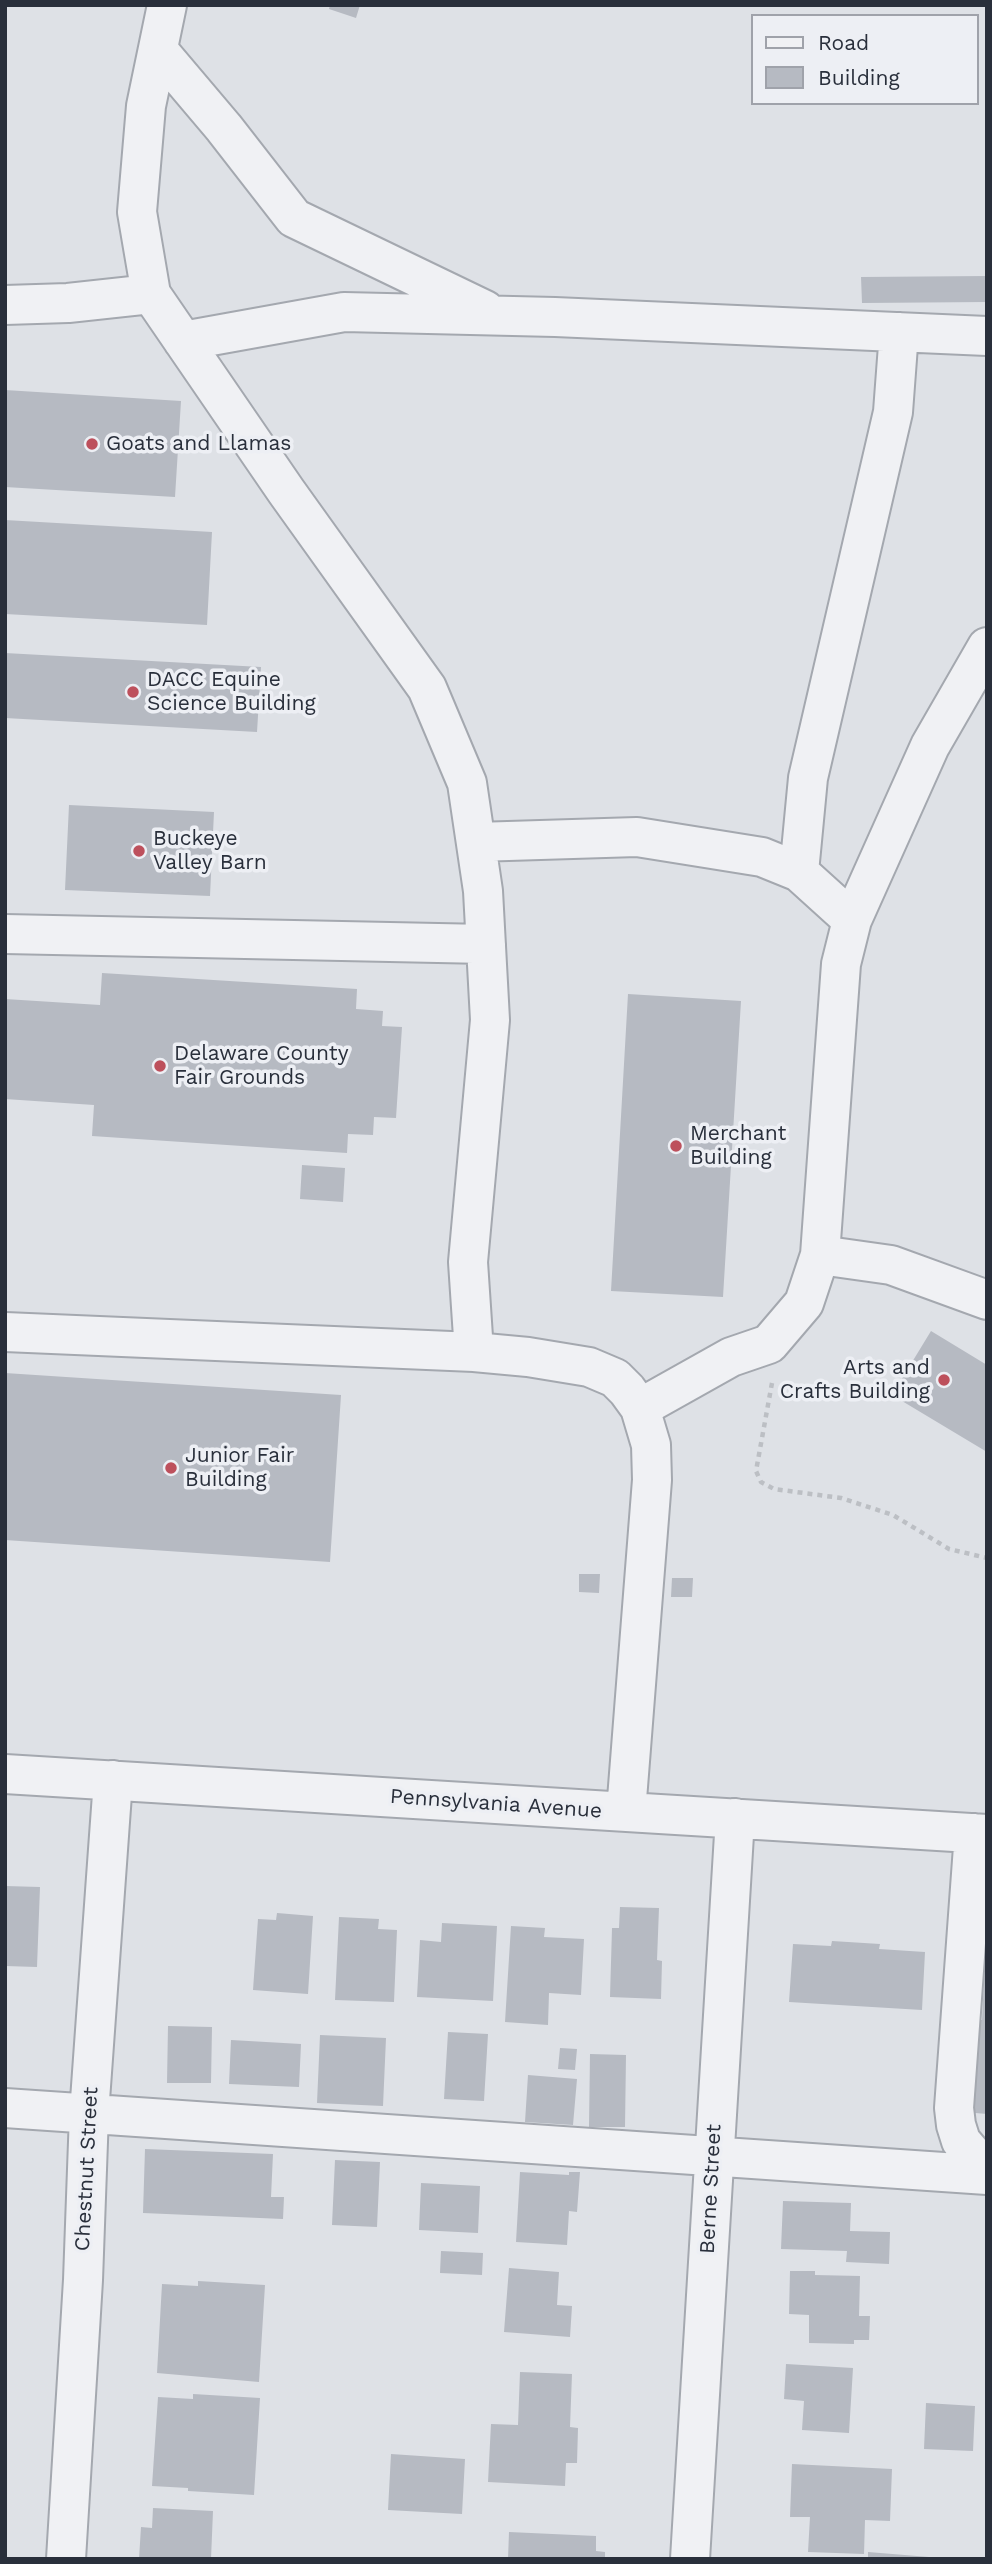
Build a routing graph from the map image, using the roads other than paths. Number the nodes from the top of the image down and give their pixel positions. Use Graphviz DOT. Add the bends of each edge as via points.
graph roads {
  1 [pos="167,5"];
  2 [pos="158,50"];
  3 [pos="151,294"];
  4 [pos="5,305"];
  5 [pos="497,316"];
  6 [pos="899,332"];
  7 [pos="987,336"];
  8 [pos="183,341"];
  9 [pos="987,647"];
  10 [pos="476,842"];
  11 [pos="799,872"];
  12 [pos="852,920"];
  13 [pos="5,934"];
  14 [pos="486,944"];
  15 [pos="820,1255"];
  16 [pos="987,1300"];
  17 [pos="5,1332"];
  18 [pos="474,1352"];
  19 [pos="640,1408"];
  20 [pos="5,1774"];
  21 [pos="113,1780"];
  22 [pos="626,1812"];
  23 [pos="735,1818"];
  24 [pos="980,1834"];
  25 [pos="5,2108"];
  26 [pos="89,2114"];
  27 [pos="712,2157"];
  28 [pos="987,2165"];
  29 [pos="987,2175"];
  30 [pos="66,2559"];
  31 [pos="690,2559"];
  1 -- 2 [label="street"];
  2 -- 3 [label="street" via="146,106 137,212"];
  2 -- 5 [label="street" via="294,218"];
  3 -- 4 [label="street"];
  3 -- 8 [label="street"];
  5 -- 6 [label="street"];
  5 -- 8 [label="street" via="344,312"];
  6 -- 7 [label="street"];
  6 -- 11 [label="street" via="893,412 808,778"];
  8 -- 10 [label="street" via="427,688 467,783"];
  9 -- 12 [label="street" via="930,746"];
  10 -- 11 [label="street" via="637,837 762,857"];
  10 -- 14 [label="street"];
  11 -- 12 [label="street"];
  12 -- 15 [label="street" via="841,964"];
  13 -- 14 [label="street"];
  14 -- 18 [label="street" via="490,1020 468,1262"];
  15 -- 16 [label="street" via="891,1265"];
  15 -- 19 [label="street" via="804,1303 769,1344 731,1357"];
  17 -- 18 [label="street"];
  18 -- 19 [label="street" via="589,1367 615,1378"];
  19 -- 22 [label="street" via="651,1445 652,1480"];
  20 -- 21 [label="street, Pennsylvania Avenue"];
  21 -- 22 [label="street, Pennsylvania Avenue"];
  21 -- 26 [label="street, Chestnut Street"];
  22 -- 23 [label="street, Pennsylvania Avenue"];
  23 -- 24 [label="street, Pennsylvania Avenue"];
  23 -- 27 [label="street, Berne Street"];
  24 -- 28 [label="street" via="954,2108 961,2141"];
  25 -- 26 [label="street"];
  26 -- 27 [label="street"];
  26 -- 30 [label="street, Chestnut Street"];
  27 -- 29 [label="street"];
  27 -- 31 [label="street, Berne Street"];
}
